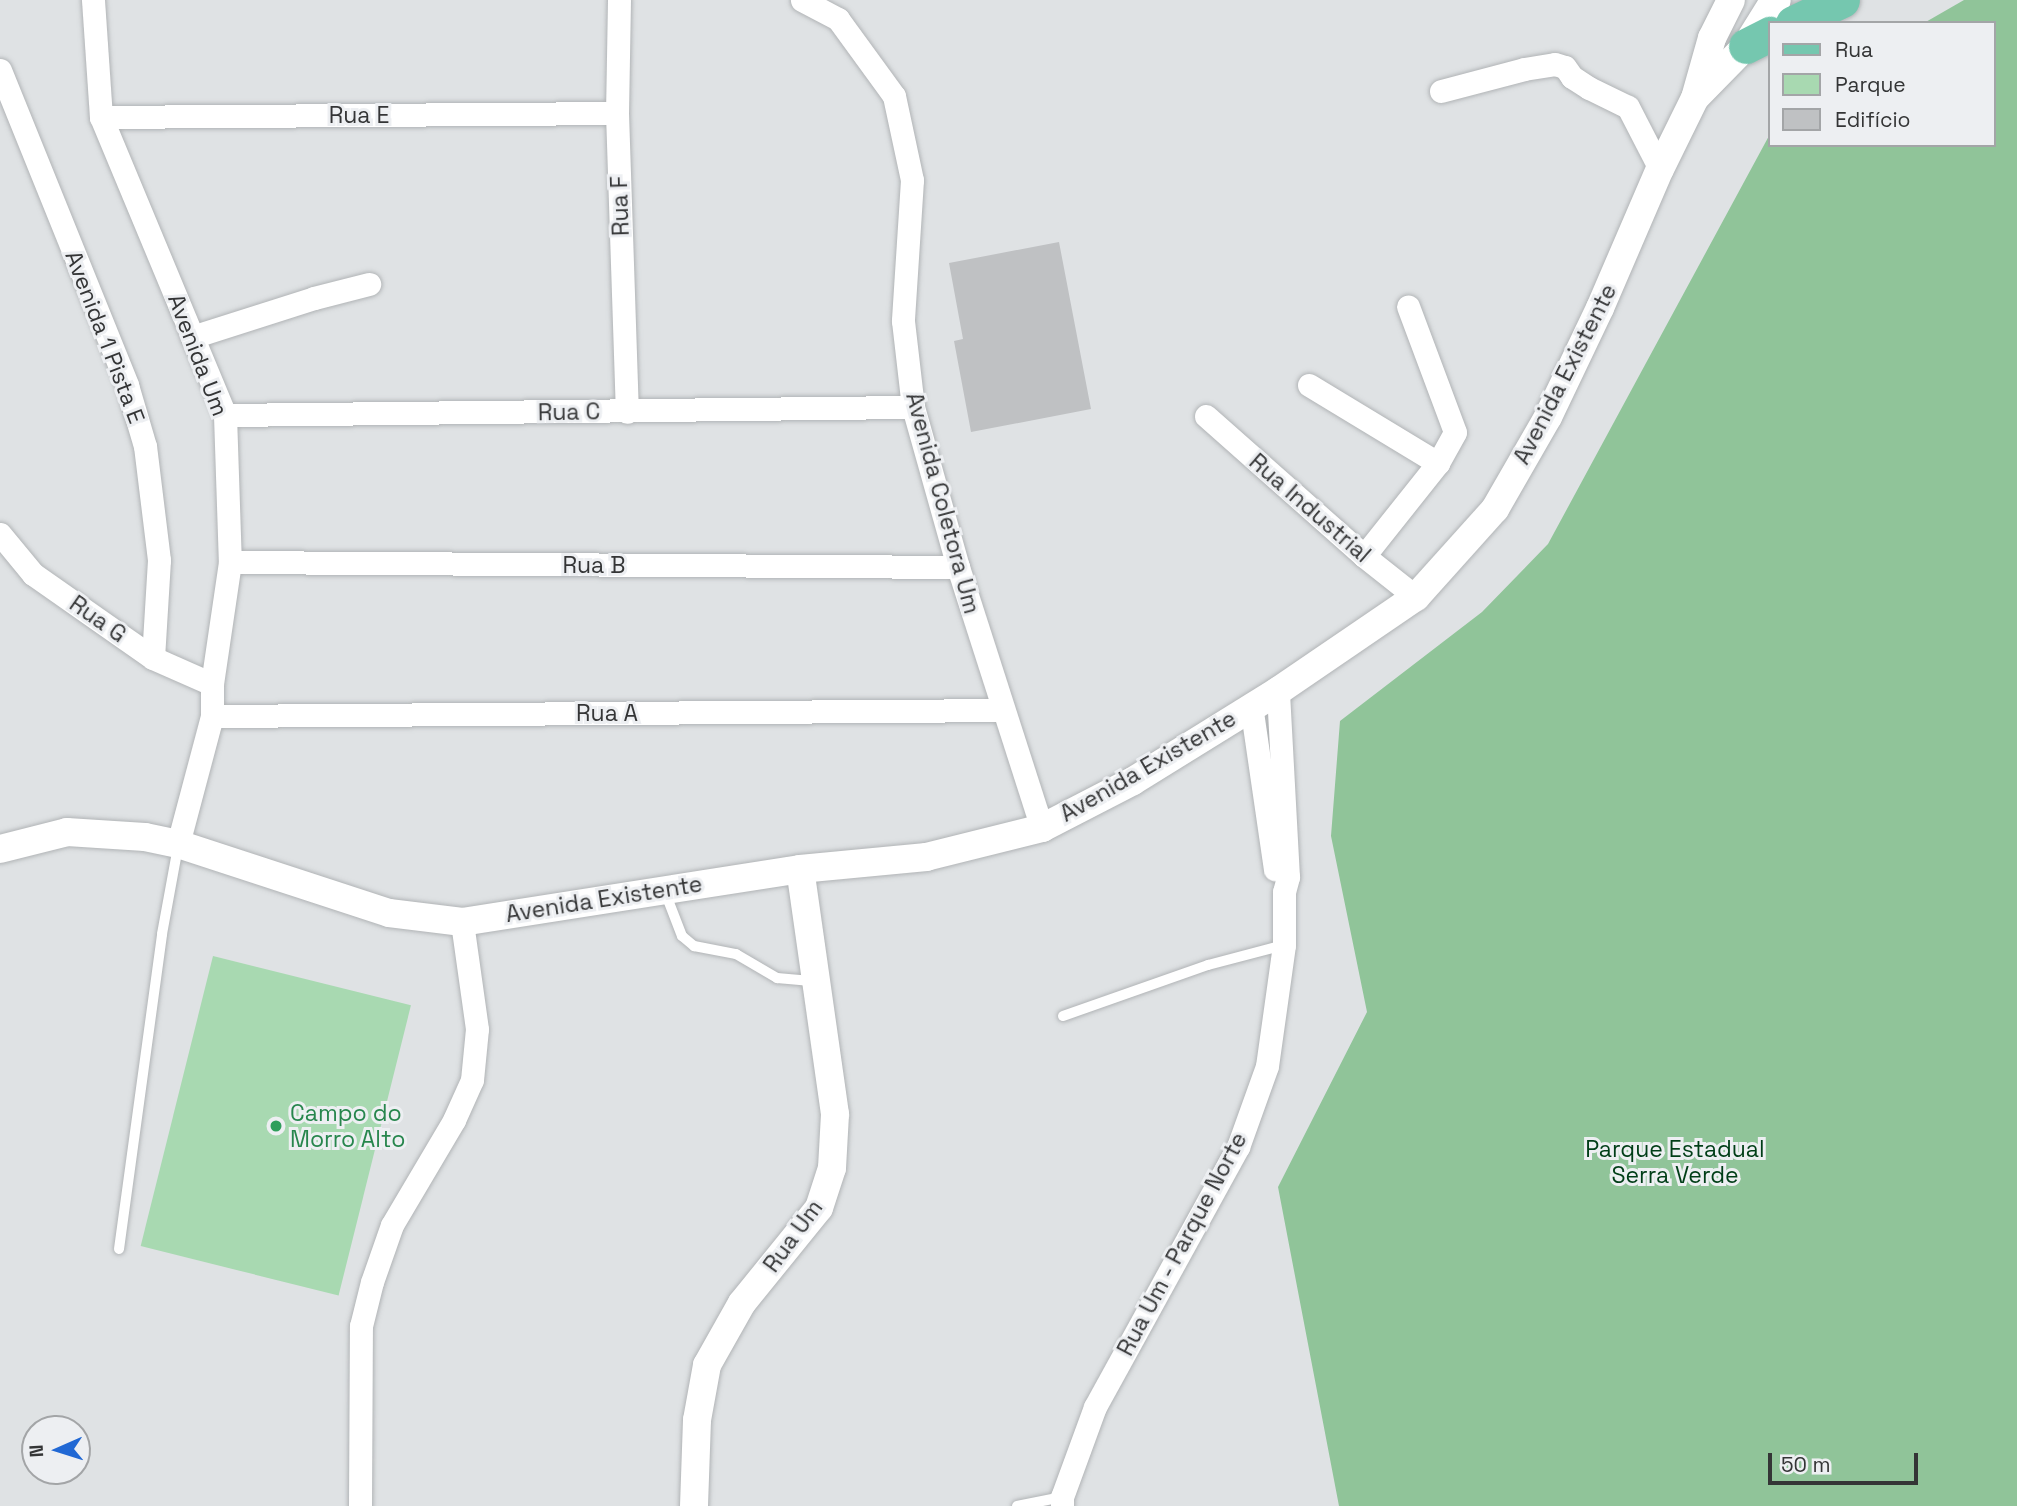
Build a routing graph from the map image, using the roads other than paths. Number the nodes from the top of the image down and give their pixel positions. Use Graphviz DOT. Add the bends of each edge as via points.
graph roads {
  1 [pos="93,0"];
  2 [pos="619,0"];
  3 [pos="802,0"];
  4 [pos="1731,0"];
  5 [pos="1777,0"];
  6 [pos="1842,0"];
  7 [pos="1797,21"];
  8 [pos="1758,40"];
  9 [pos="0,70"];
  10 [pos="1441,91"];
  11 [pos="1695,98"];
  12 [pos="617,113"];
  13 [pos="101,117"];
  14 [pos="1660,169"];
  15 [pos="369,284"];
  16 [pos="1408,306"];
  17 [pos="192,337"];
  18 [pos="1309,385"];
  19 [pos="913,407"];
  20 [pos="627,412"];
  21 [pos="225,415"];
  22 [pos="1206,416"];
  23 [pos="1438,463"];
  24 [pos="0,534"];
  25 [pos="1364,556"];
  26 [pos="230,562"];
  27 [pos="958,567"];
  28 [pos="1416,597"];
  29 [pos="153,658"];
  30 [pos="212,684"];
  31 [pos="1278,691"];
  32 [pos="1251,705"];
  33 [pos="1003,710"];
  34 [pos="212,716"];
  35 [pos="1042,828"];
  36 [pos="178,844"];
  37 [pos="0,849"];
  38 [pos="800,869"];
  39 [pos="664,890"];
  40 [pos="1284,892"];
  41 [pos="462,922"];
  42 [pos="1284,945"];
  43 [pos="817,981"];
  44 [pos="1063,1016"];
  45 [pos="119,1249"];
  46 [pos="1062,1501"];
  47 [pos="360,1506"];
  48 [pos="694,1506"];
  49 [pos="1017,1506"];
  1 -- 13 [label="street, Avenida Um"];
  2 -- 12 [label="street, Rua F"];
  3 -- 19 [label="street, Avenida Coletora Um" via="838,19 894,96 912,180 903,321"];
  4 -- 11 [label="street" via="1712,38"];
  5 -- 8 [label="street"];
  6 -- 7 [label="main road"];
  8 -- 11 [label="street"];
  9 -- 29 [label="street, Avenida 1 Pista E" via="127,385 145,446 159,560"];
  10 -- 14 [label="street" via="1524,69 1564,67 1572,77 1628,107"];
  11 -- 14 [label="street, Avenida Existente"];
  12 -- 13 [label="street, Rua E"];
  12 -- 20 [label="street, Rua F"];
  13 -- 17 [label="street, Avenida Um"];
  14 -- 28 [label="street, Avenida Existente" via="1548,417 1494,509"];
  15 -- 17 [label="street"];
  16 -- 23 [label="street" via="1455,432"];
  17 -- 21 [label="street, Avenida Um"];
  18 -- 23 [label="street"];
  19 -- 20 [label="street, Rua C"];
  19 -- 27 [label="street, Avenida Coletora Um"];
  20 -- 21 [label="street, Rua C"];
  21 -- 26 [label="street, Avenida Um"];
  22 -- 25 [label="street, Rua Industrial"];
  23 -- 25 [label="street"];
  24 -- 29 [label="street, Rua G" via="33,574"];
  25 -- 28 [label="street, Rua Industrial"];
  26 -- 27 [label="street, Rua B"];
  26 -- 30 [label="street, Avenida Um"];
  27 -- 33 [label="street, Avenida Coletora Um"];
  28 -- 31 [label="street, Avenida Existente"];
  29 -- 30 [label="street, Rua G"];
  30 -- 34 [label="street, Avenida Um"];
  31 -- 32 [label="street, Avenida Existente"];
  31 -- 40 [label="street, Rua Um - Parque Norte" via="1288,870"];
  32 -- 35 [label="street, Avenida Existente" via="1133,781"];
  32 -- 40 [label="street, Rua Um - Parque Norte" via="1274,866"];
  33 -- 34 [label="street, Rua A"];
  33 -- 35 [label="street, Avenida Coletora Um"];
  34 -- 36 [label="street, Avenida Um"];
  35 -- 38 [label="street, Avenida Existente" via="926,857"];
  36 -- 37 [label="street, Avenida Existente" via="145,836 67,832"];
  36 -- 41 [label="street, Avenida Existente" via="388,913"];
  36 -- 45 [label="lane"];
  38 -- 39 [label="street, Avenida Existente"];
  38 -- 43 [label="street, Rua Um"];
  39 -- 41 [label="street, Avenida Existente"];
  39 -- 43 [label="lane" via="682,936 694,946 736,954 777,978"];
  40 -- 42 [label="street, Rua Um - Parque Norte"];
  41 -- 47 [label="street" via="477,1029 472,1080 393,1225 372,1282 361,1326"];
  42 -- 44 [label="lane" via="1208,965"];
  42 -- 46 [label="street, Rua Um - Parque Norte" via="1267,1066 1238,1147 1095,1407"];
  43 -- 48 [label="street, Rua Um" via="835,1114 832,1168 819,1208 743,1303 707,1365 697,1420"];
  46 -- 49 [label="lane"];
}
